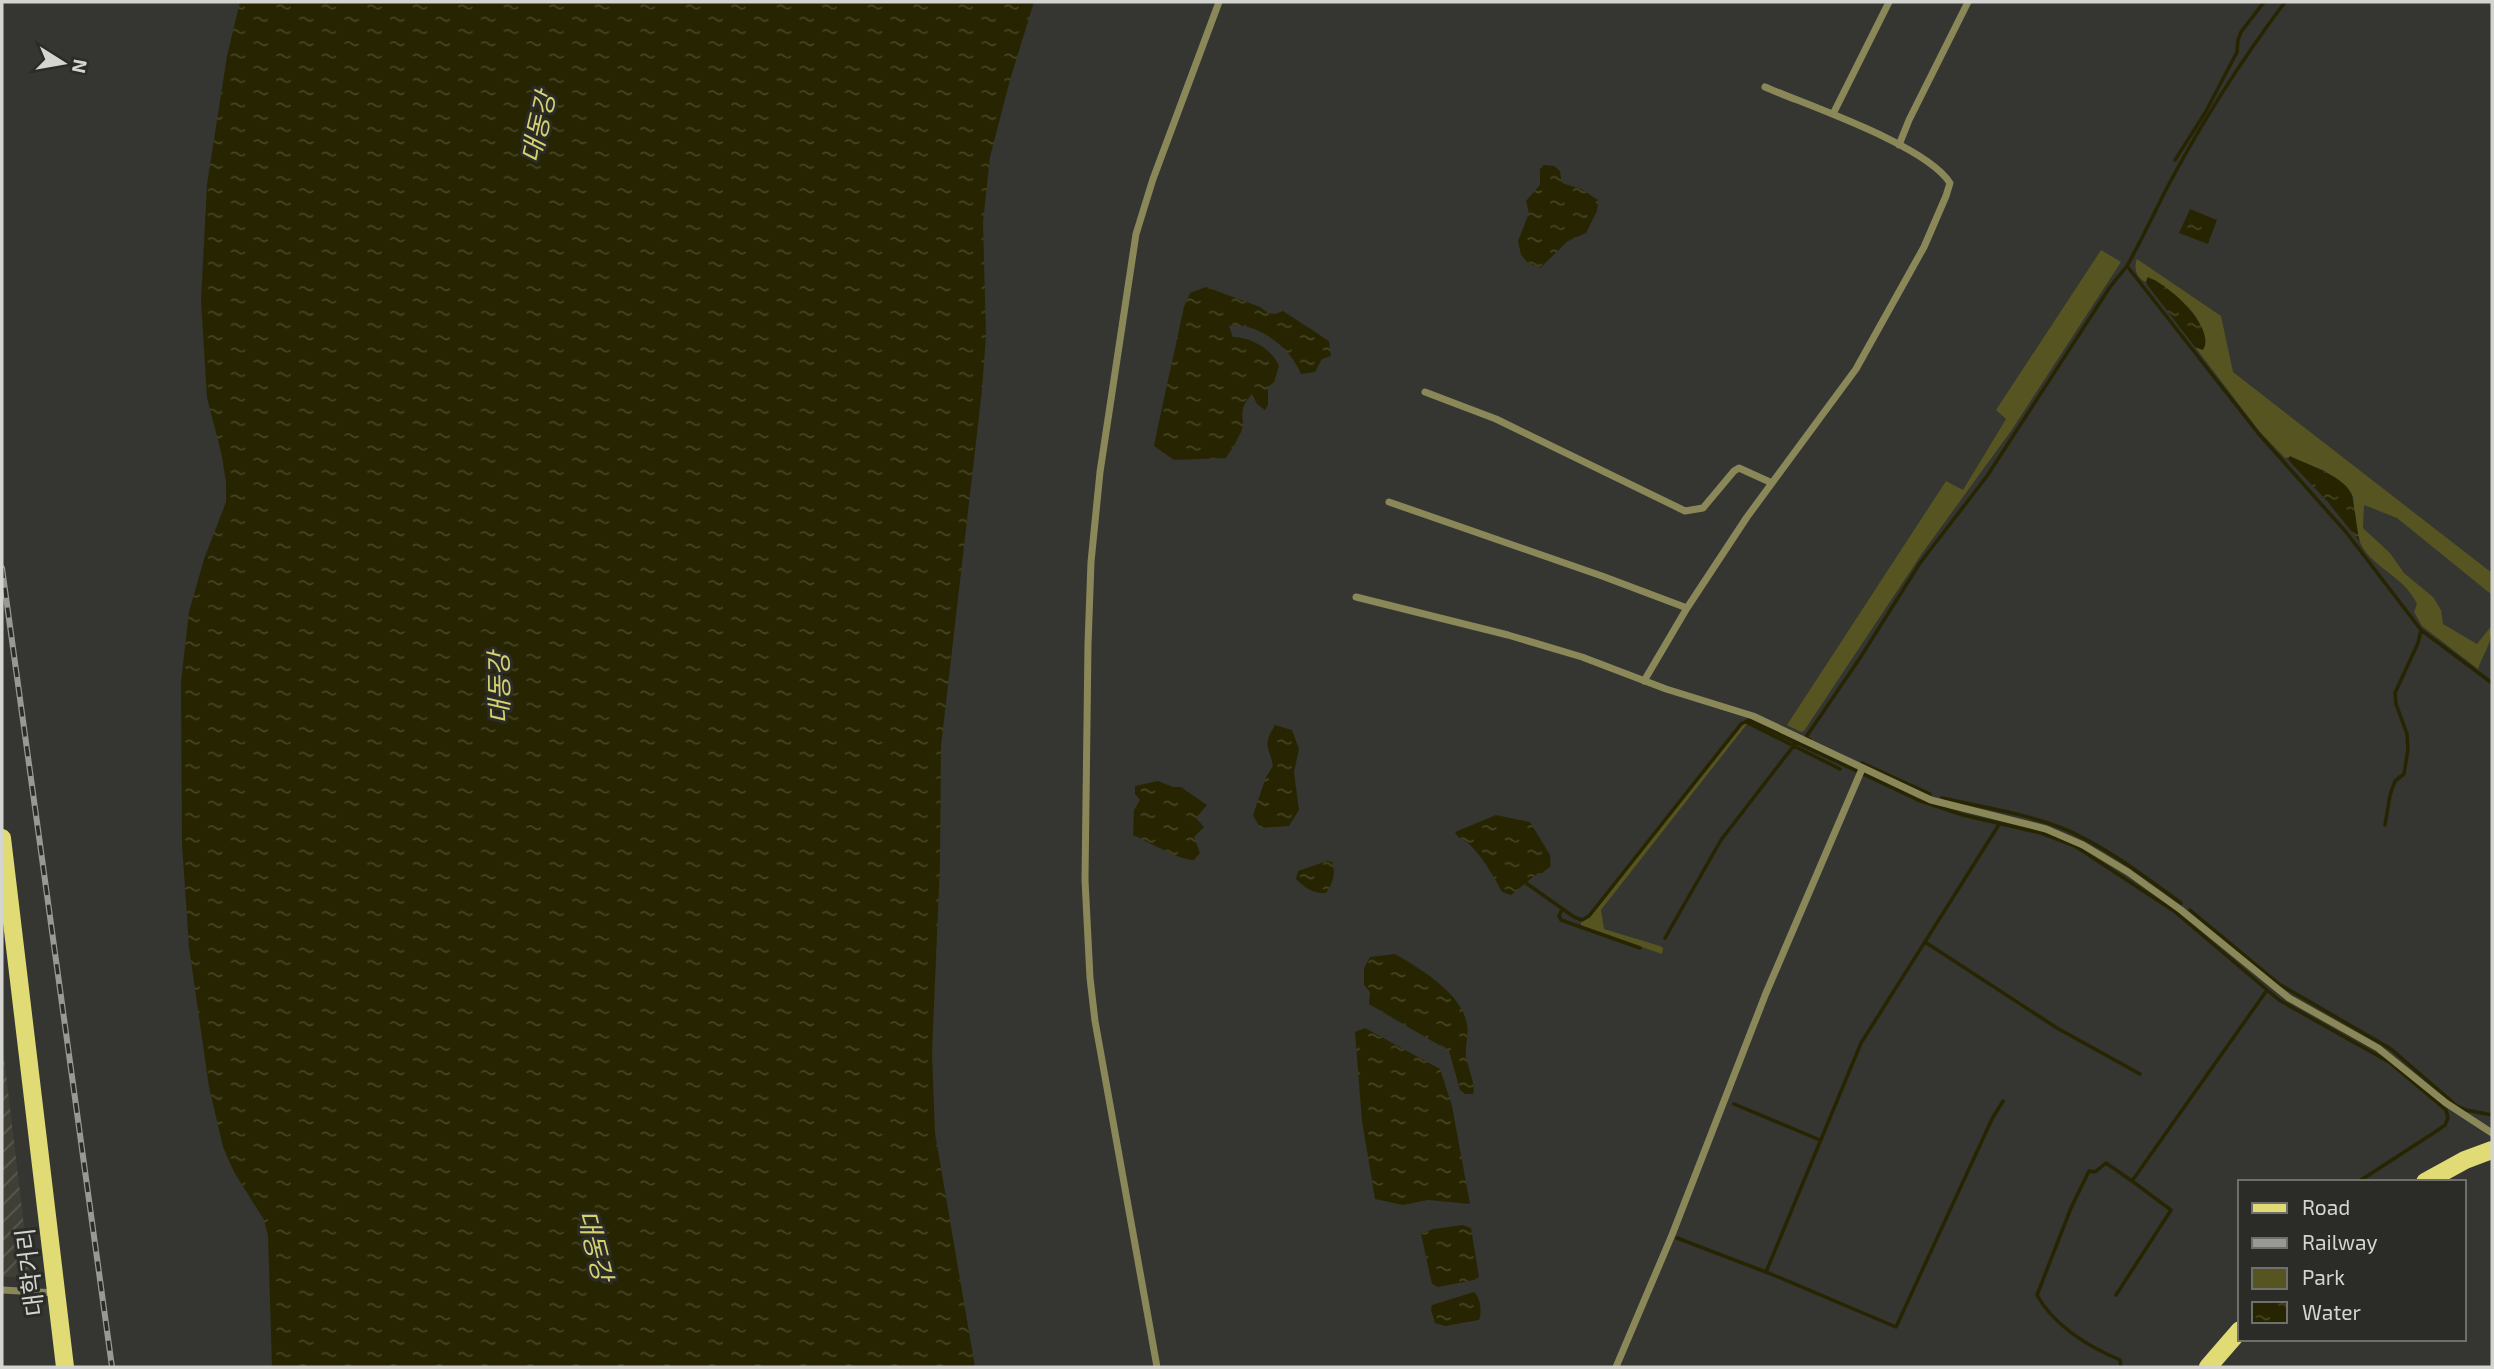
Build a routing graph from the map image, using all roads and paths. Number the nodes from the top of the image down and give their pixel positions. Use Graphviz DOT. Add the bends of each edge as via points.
graph roads {
  1 [pos="1219,2"];
  2 [pos="1889,2"];
  3 [pos="1968,2"];
  4 [pos="1765,87"];
  5 [pos="1833,114"];
  6 [pos="1899,145"];
  7 [pos="1424,393"];
  8 [pos="1772,483"];
  9 [pos="1389,502"];
  10 [pos="1356,597"];
  11 [pos="1686,608"];
  12 [pos="1644,681"];
  13 [pos="1862,769"];
  14 [pos="2,838"];
  15 [pos="2492,1133"];
  16 [pos="2492,1150"];
  17 [pos="2429,1180"];
  18 [pos="2,1290"];
  19 [pos="57,1293"];
  20 [pos="2238,1332"];
  21 [pos="65,1367"];
  22 [pos="1157,1367"];
  23 [pos="1616,1367"];
  24 [pos="2208,1367"];
  1 -- 22 [label="street" via="1136,234 1100,472 1091,575 1085,880 1090,978"];
  2 -- 5 [label="street"];
  3 -- 6 [label="street"];
  4 -- 5 [label="street"];
  5 -- 6 [label="street"];
  6 -- 8 [label="street" via="1943,173 1950,183 1946,196 1924,247 1856,369"];
  7 -- 8 [label="street" via="1496,419 1685,511 1703,508 1739,468"];
  8 -- 11 [label="street"];
  9 -- 11 [label="street"];
  10 -- 12 [label="street" via="1545,646"];
  11 -- 12 [label="street"];
  12 -- 13 [label="street" via="1753,716"];
  13 -- 15 [label="street" via="1931,800 2046,829 2083,845 2181,910 2289,998 2378,1048"];
  13 -- 23 [label="street" via="1766,993"];
  14 -- 19 [label="main road, 대학거리"];
  16 -- 17 [label="main road"];
  18 -- 19 [label="street"];
  19 -- 21 [label="main road, 대학거리"];
  20 -- 24 [label="main road"];
}
